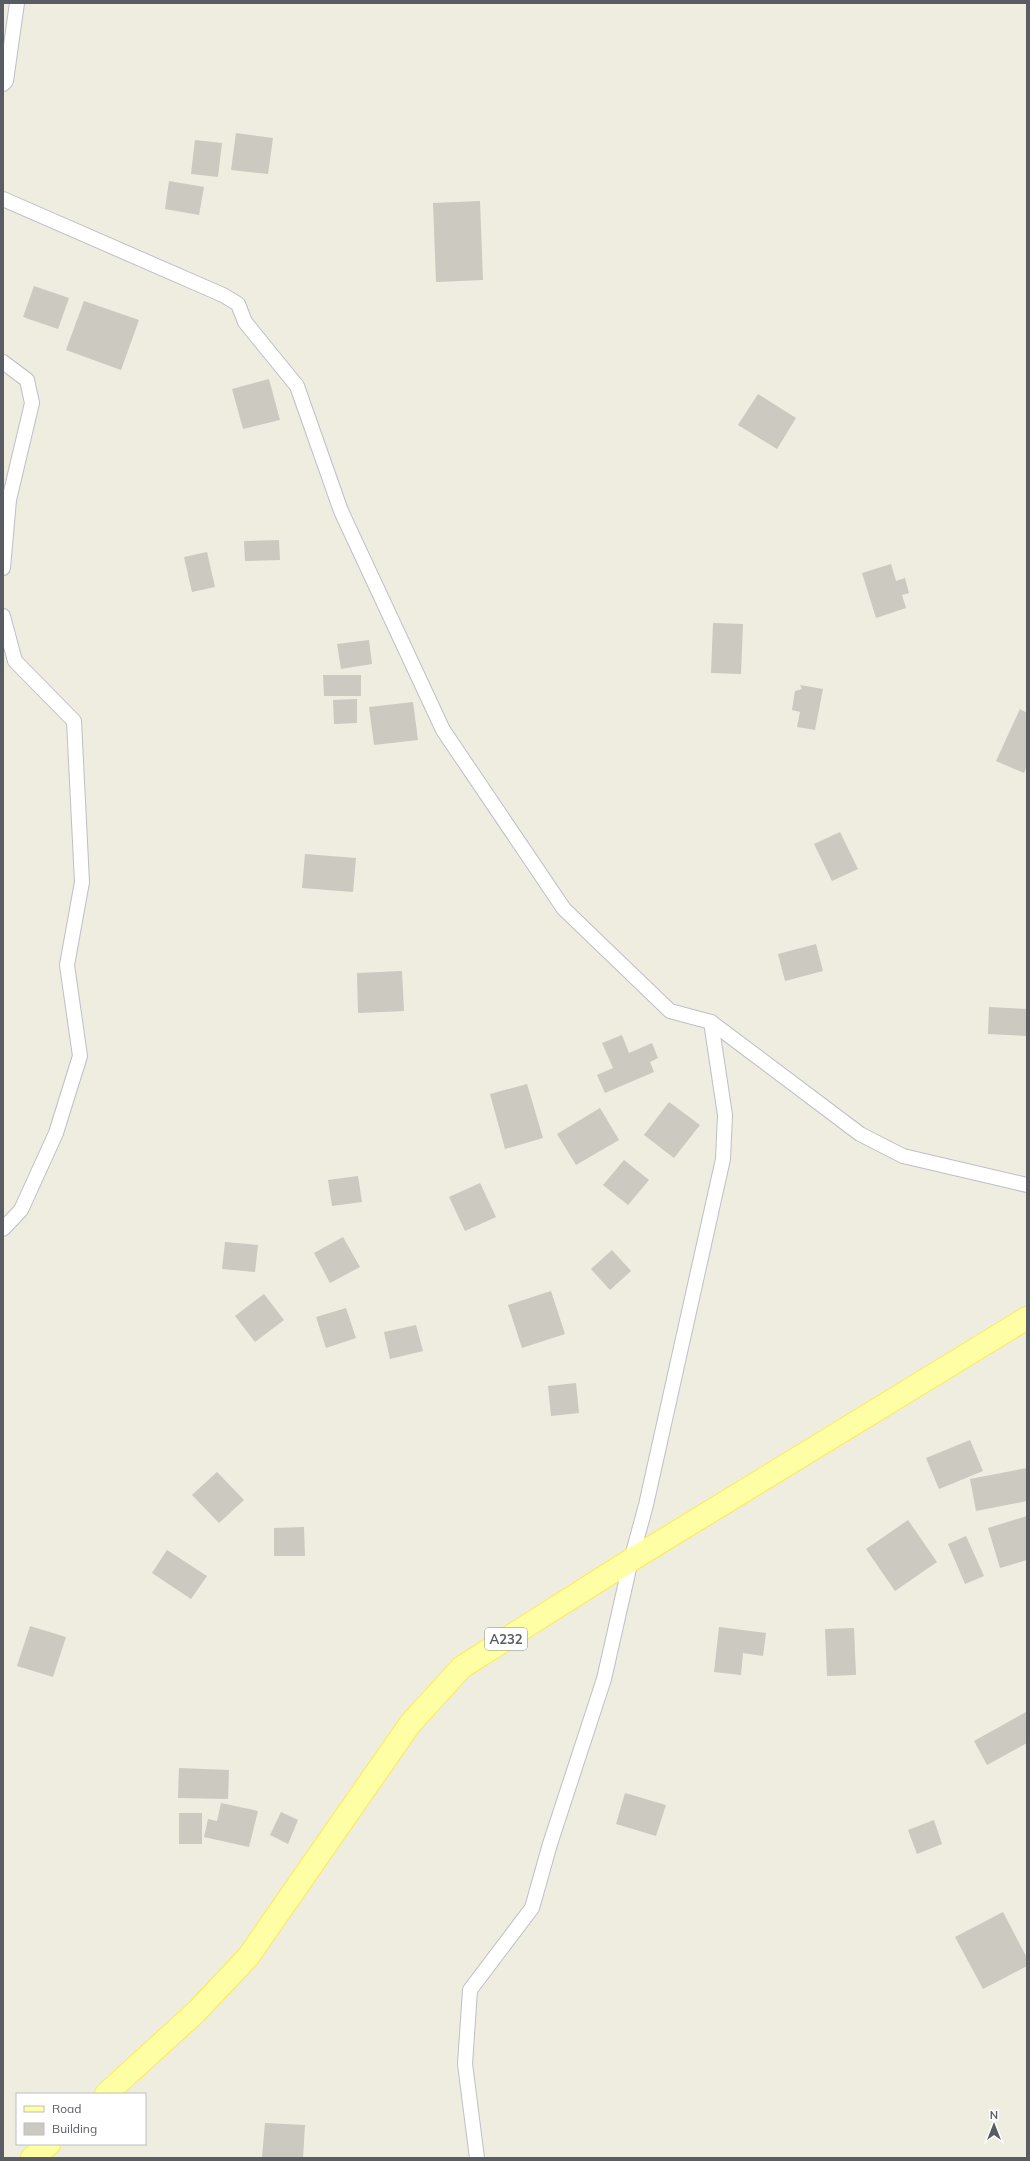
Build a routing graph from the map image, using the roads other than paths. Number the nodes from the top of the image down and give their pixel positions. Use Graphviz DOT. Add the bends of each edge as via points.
graph roads {
  1 [pos="17,3"];
  2 [pos="3,84"];
  3 [pos="3,199"];
  4 [pos="3,362"];
  5 [pos="3,568"];
  6 [pos="3,616"];
  7 [pos="711,1022"];
  8 [pos="1027,1185"];
  9 [pos="3,1229"];
  10 [pos="1027,1318"];
  11 [pos="631,1560"];
  12 [pos="107,2093"];
  13 [pos="48,2145"];
  14 [pos="32,2158"];
  15 [pos="477,2158"];
  1 -- 2 [label="street" via="6,81"];
  3 -- 7 [label="street" via="223,295 238,304 245,322 297,386 341,511 443,730 564,909 670,1011"];
  4 -- 5 [label="street" via="27,380 32,403 9,500"];
  6 -- 9 [label="street" via="15,661 74,721 82,882 67,965 80,1056 56,1133 21,1210"];
  7 -- 8 [label="street" via="860,1134 903,1156"];
  7 -- 11 [label="street" via="724,1115 723,1159 646,1505"];
  10 -- 11 [label="main road, A232"];
  11 -- 12 [label="main road, A232" via="462,1667 410,1724 248,1957 196,2012"];
  11 -- 15 [label="street" via="604,1679 550,1844 532,1908 470,1990 465,2064"];
  13 -- 14 [label="main road"];
}
